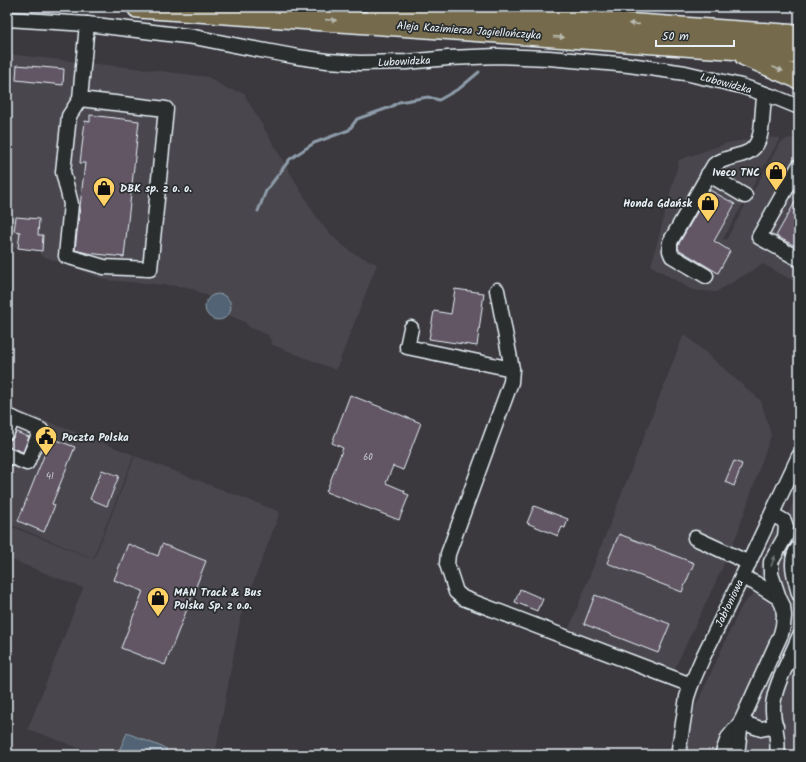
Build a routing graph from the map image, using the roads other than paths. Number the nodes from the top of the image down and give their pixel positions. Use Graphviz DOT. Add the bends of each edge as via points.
graph roads {
  1 [pos="138,7"];
  2 [pos="376,7"];
  3 [pos="7,19"];
  4 [pos="87,24"];
  5 [pos="758,42"];
  6 [pos="797,44"];
  7 [pos="732,49"];
  8 [pos="799,78"];
  9 [pos="765,94"];
  10 [pos="80,99"];
  11 [pos="799,107"];
  12 [pos="799,166"];
  13 [pos="708,174"];
  14 [pos="745,196"];
  15 [pos="799,259"];
  16 [pos="706,276"];
  17 [pos="497,290"];
  18 [pos="411,328"];
  19 [pos="512,369"];
  20 [pos="10,417"];
  21 [pos="7,432"];
  22 [pos="7,455"];
  23 [pos="799,456"];
  24 [pos="772,514"];
  25 [pos="695,538"];
  26 [pos="799,547"];
  27 [pos="749,563"];
  28 [pos="742,577"];
  29 [pos="799,594"];
  30 [pos="779,598"];
  31 [pos="799,637"];
  32 [pos="690,685"];
  33 [pos="741,722"];
  34 [pos="776,726"];
  35 [pos="678,755"];
  36 [pos="722,755"];
  37 [pos="737,755"];
  38 [pos="777,755"];
  1 -- 7 [label="highway, Aleja Kazimierza Jagiellończyka, one-way"];
  5 -- 2 [label="highway, Aleja Kazimierza Jagiellończyka, one-way"];
  3 -- 4 [label="street, Lubowidzka"];
  4 -- 9 [label="street, Lubowidzka" via="194,36 298,57 360,63 498,56 613,64 685,73"];
  4 -- 10 [label="street"];
  5 -- 6 [label="highway, Aleja Kazimierza Jagiellończyka"];
  5 -- 7 [label="highway, Aleja Kazimierza Jagiellończyka"];
  7 -- 8 [label="highway, one-way"];
  9 -- 11 [label="street, Lubowidzka"];
  9 -- 13 [label="street" via="761,134 757,145 747,153 716,163"];
  10 -- 10 [label="street" via="69,116 63,172 71,204 66,256 104,267 150,269 166,108"];
  12 -- 15 [label="street" via="760,237"];
  13 -- 14 [label="street"];
  13 -- 16 [label="street" via="670,242 672,256"];
  17 -- 19 [label="street"];
  18 -- 19 [label="street" via="407,346"];
  19 -- 32 [label="street" via="511,382 448,554 446,564 456,592 463,598"];
  20 -- 21 [label="street"];
  20 -- 22 [label="street" via="41,430 27,463"];
  23 -- 24 [label="street, Jabłoniowa"];
  24 -- 27 [label="street, Jabłoniowa"];
  30 -- 24 [label="street, one-way" via="770,574 771,562 785,537 786,527 784,521"];
  25 -- 27 [label="street"];
  26 -- 29 [label="street" via="792,563"];
  27 -- 28 [label="street, Jabłoniowa"];
  28 -- 30 [label="street"];
  28 -- 32 [label="street, Jabłoniowa"];
  30 -- 33 [label="street" via="784,616 782,630"];
  31 -- 34 [label="street" via="774,696"];
  32 -- 35 [label="street, Jabłoniowa"];
  33 -- 34 [label="street" via="761,729"];
  33 -- 36 [label="street" via="728,738"];
  33 -- 37 [label="street"];
  34 -- 38 [label="street" via="779,747"];
}
